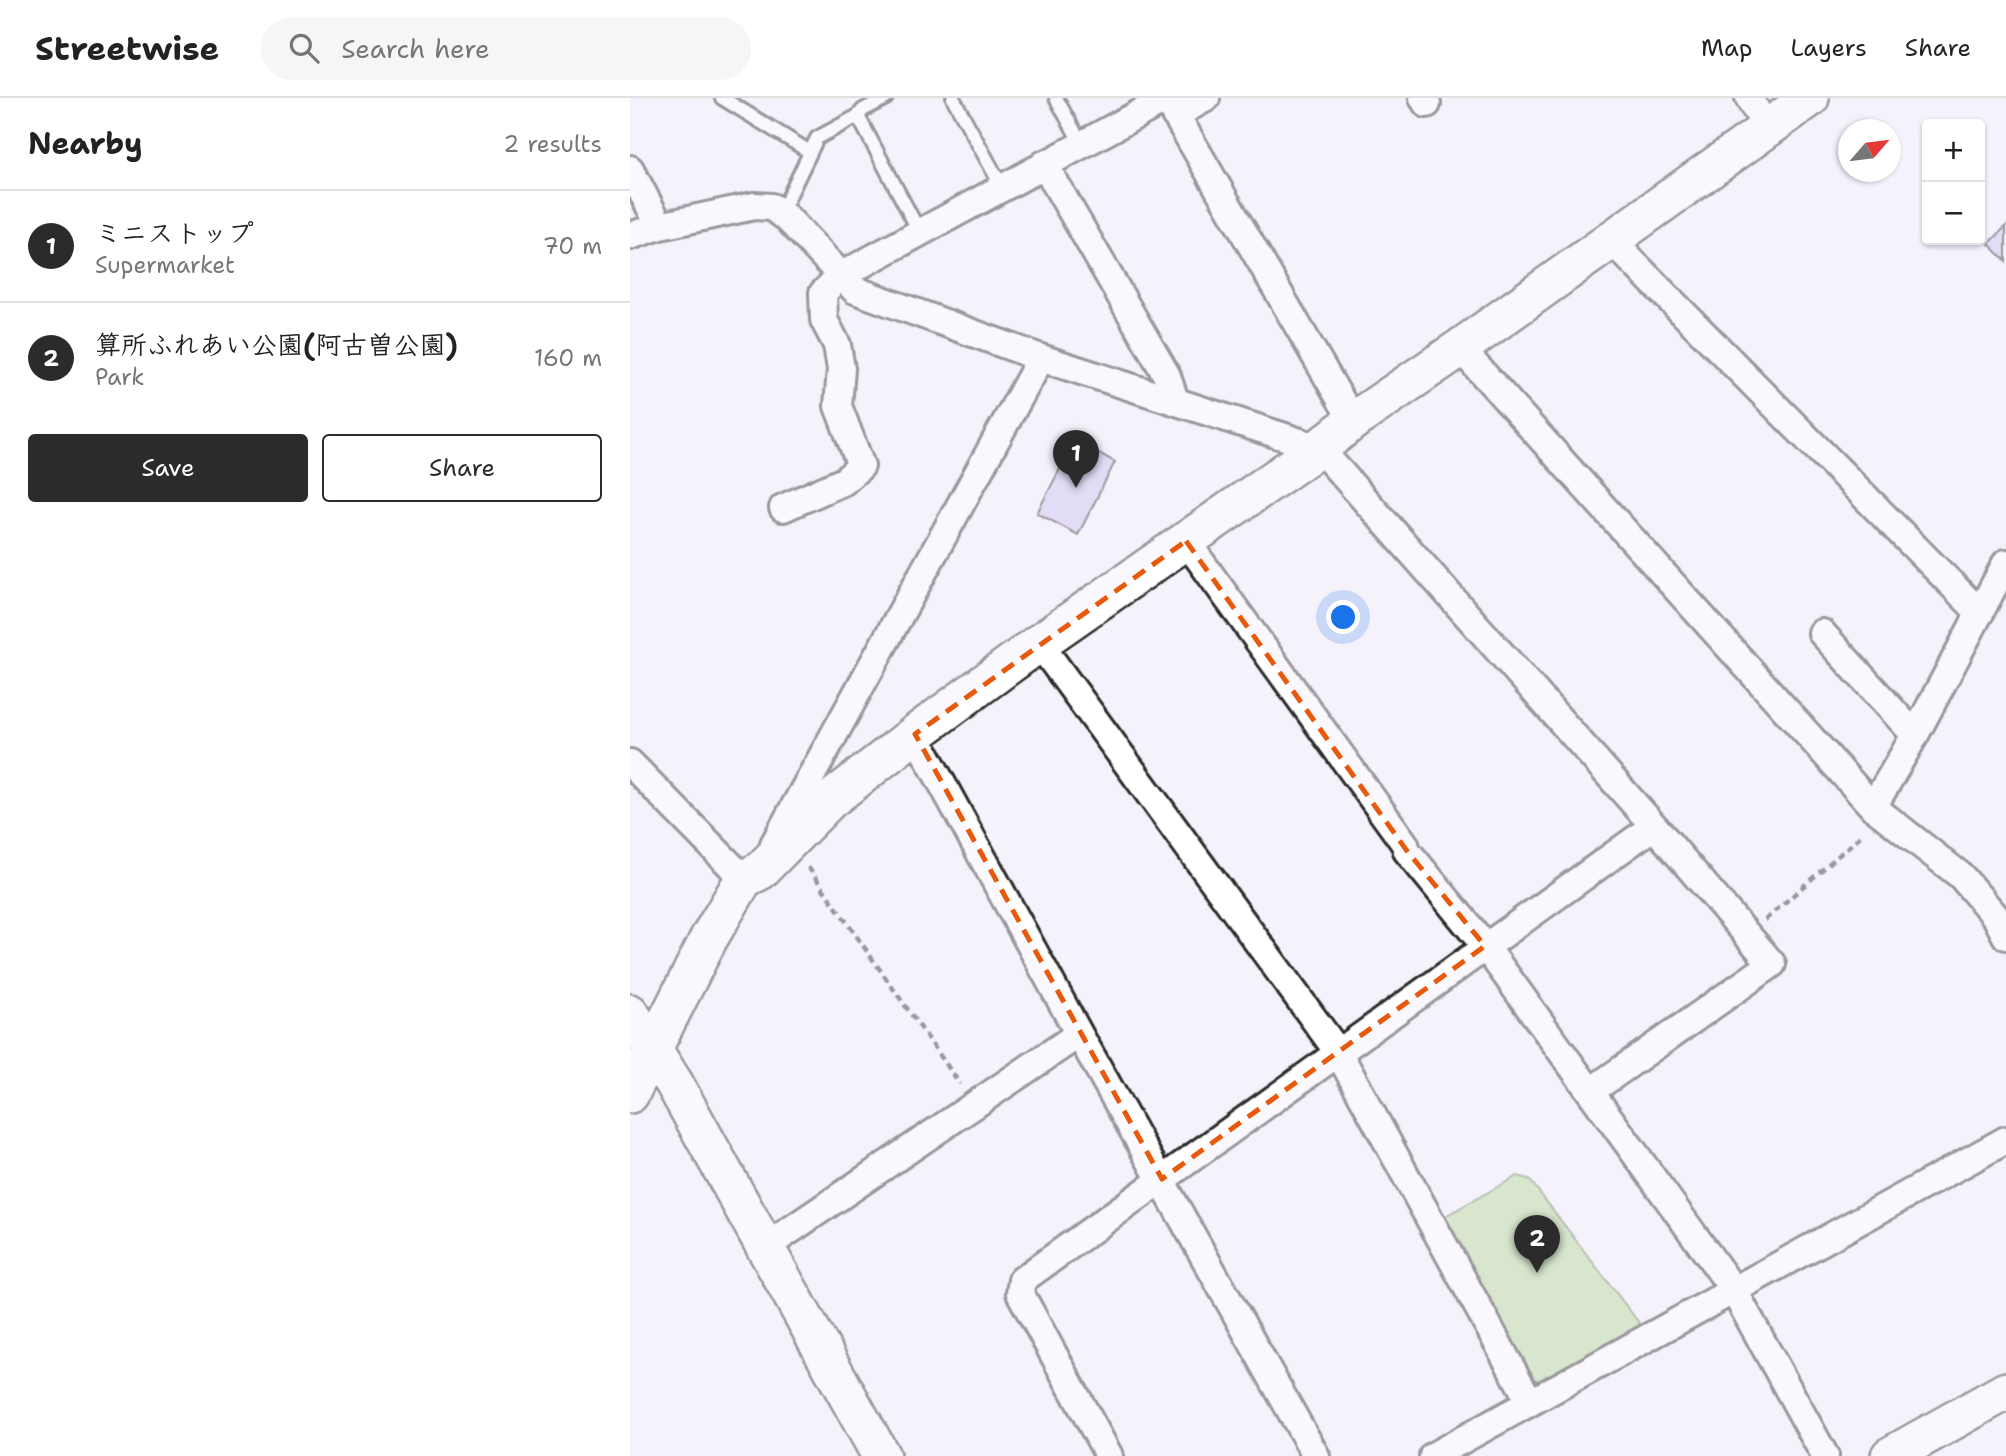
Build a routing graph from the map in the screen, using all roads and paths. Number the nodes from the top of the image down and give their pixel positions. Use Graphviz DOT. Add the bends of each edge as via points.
graph roads {
  1 [pos="722,98"];
  2 [pos="886,98"];
  3 [pos="953,98"];
  4 [pos="1056,98"];
  5 [pos="1206,98"];
  6 [pos="1810,98"];
  7 [pos="1169,104"];
  8 [pos="1758,113"];
  9 [pos="858,116"];
  10 [pos="1083,145"];
  11 [pos="810,152"];
  12 [pos="1044,164"];
  13 [pos="630,169"];
  14 [pos="1002,187"];
  15 [pos="781,213"];
  16 [pos="660,226"];
  17 [pos="920,233"];
  18 [pos="630,236"];
  19 [pos="1611,240"];
  20 [pos="840,276"];
  21 [pos="1460,348"];
  22 [pos="1041,358"];
  23 [pos="1175,401"];
  24 [pos="1353,421"];
  25 [pos="1319,449"];
  26 [pos="783,508"];
  27 [pos="1186,541"];
  28 [pos="2006,563"];
  29 [pos="1980,612"];
  30 [pos="1822,633"];
  31 [pos="1039,643"];
  32 [pos="915,734"];
  33 [pos="1915,735"];
  34 [pos="630,763"];
  35 [pos="1878,812"];
  36 [pos="1654,826"];
  37 [pos="790,841"];
  38 [pos="752,875"];
  39 [pos="1748,935"];
  40 [pos="2006,936"];
  41 [pos="1485,946"];
  42 [pos="630,1013"];
  43 [pos="1079,1034"];
  44 [pos="653,1051"];
  45 [pos="1338,1052"];
  46 [pos="1591,1091"];
  47 [pos="630,1094"];
  48 [pos="975,1105"];
  49 [pos="2006,1140"];
  50 [pos="1162,1179"];
  51 [pos="764,1248"];
  52 [pos="1733,1289"];
  53 [pos="2006,1391"];
  54 [pos="1530,1402"];
  55 [pos="881,1456"];
  56 [pos="1109,1456"];
  57 [pos="1316,1456"];
  58 [pos="1433,1456"];
  59 [pos="1825,1456"];
  60 [pos="1891,1456"];
  1 -- 11 [label="lane"];
  2 -- 9 [label="lane"];
  3 -- 14 [label="lane"];
  4 -- 10 [label="lane"];
  5 -- 7 [label="street"];
  6 -- 8 [label="street"];
  7 -- 10 [label="street"];
  7 -- 24 [label="street"];
  8 -- 19 [label="street"];
  9 -- 11 [label="lane" via="817,138"];
  9 -- 17 [label="lane"];
  10 -- 12 [label="street"];
  11 -- 15 [label="lane"];
  12 -- 14 [label="street"];
  12 -- 23 [label="street" via="1167,376"];
  13 -- 16 [label="street"];
  14 -- 17 [label="street"];
  15 -- 16 [label="street" via="772,207 754,206"];
  15 -- 20 [label="street"];
  16 -- 18 [label="street"];
  17 -- 20 [label="street"];
  19 -- 21 [label="street"];
  19 -- 29 [label="street"];
  20 -- 22 [label="street" via="855,290"];
  20 -- 26 [label="street" via="823,293 824,320 842,369 838,407 861,466 844,481"];
  21 -- 24 [label="street"];
  21 -- 35 [label="street"];
  22 -- 23 [label="street"];
  22 -- 38 [label="street"];
  23 -- 25 [label="street"];
  24 -- 25 [label="street"];
  25 -- 27 [label="street"];
  25 -- 36 [label="street"];
  27 -- 31 [label="street"];
  27 -- 41 [label="street" via="1407,851"];
  28 -- 29 [label="street"];
  29 -- 33 [label="street"];
  30 -- 33 [label="street"];
  31 -- 32 [label="street"];
  31 -- 45 [label="street"];
  32 -- 37 [label="street" via="829,801"];
  32 -- 43 [label="street"];
  33 -- 35 [label="street"];
  34 -- 38 [label="street"];
  35 -- 39 [label="path"];
  35 -- 40 [label="street" via="1961,876"];
  36 -- 39 [label="street"];
  36 -- 41 [label="street"];
  37 -- 38 [label="street"];
  37 -- 48 [label="path"];
  38 -- 44 [label="street" via="709,938"];
  39 -- 46 [label="street" via="1772,964"];
  41 -- 45 [label="street"];
  41 -- 46 [label="street"];
  42 -- 44 [label="street"];
  43 -- 48 [label="street"];
  43 -- 50 [label="street"];
  44 -- 47 [label="street"];
  44 -- 51 [label="street"];
  45 -- 50 [label="street"];
  45 -- 54 [label="street"];
  46 -- 52 [label="street"];
  48 -- 51 [label="street"];
  49 -- 52 [label="street"];
  50 -- 56 [label="street" via="1022,1280 1020,1293"];
  50 -- 57 [label="street"];
  51 -- 55 [label="street"];
  52 -- 54 [label="street"];
  52 -- 59 [label="street"];
  53 -- 60 [label="street"];
  54 -- 58 [label="street"];
}
